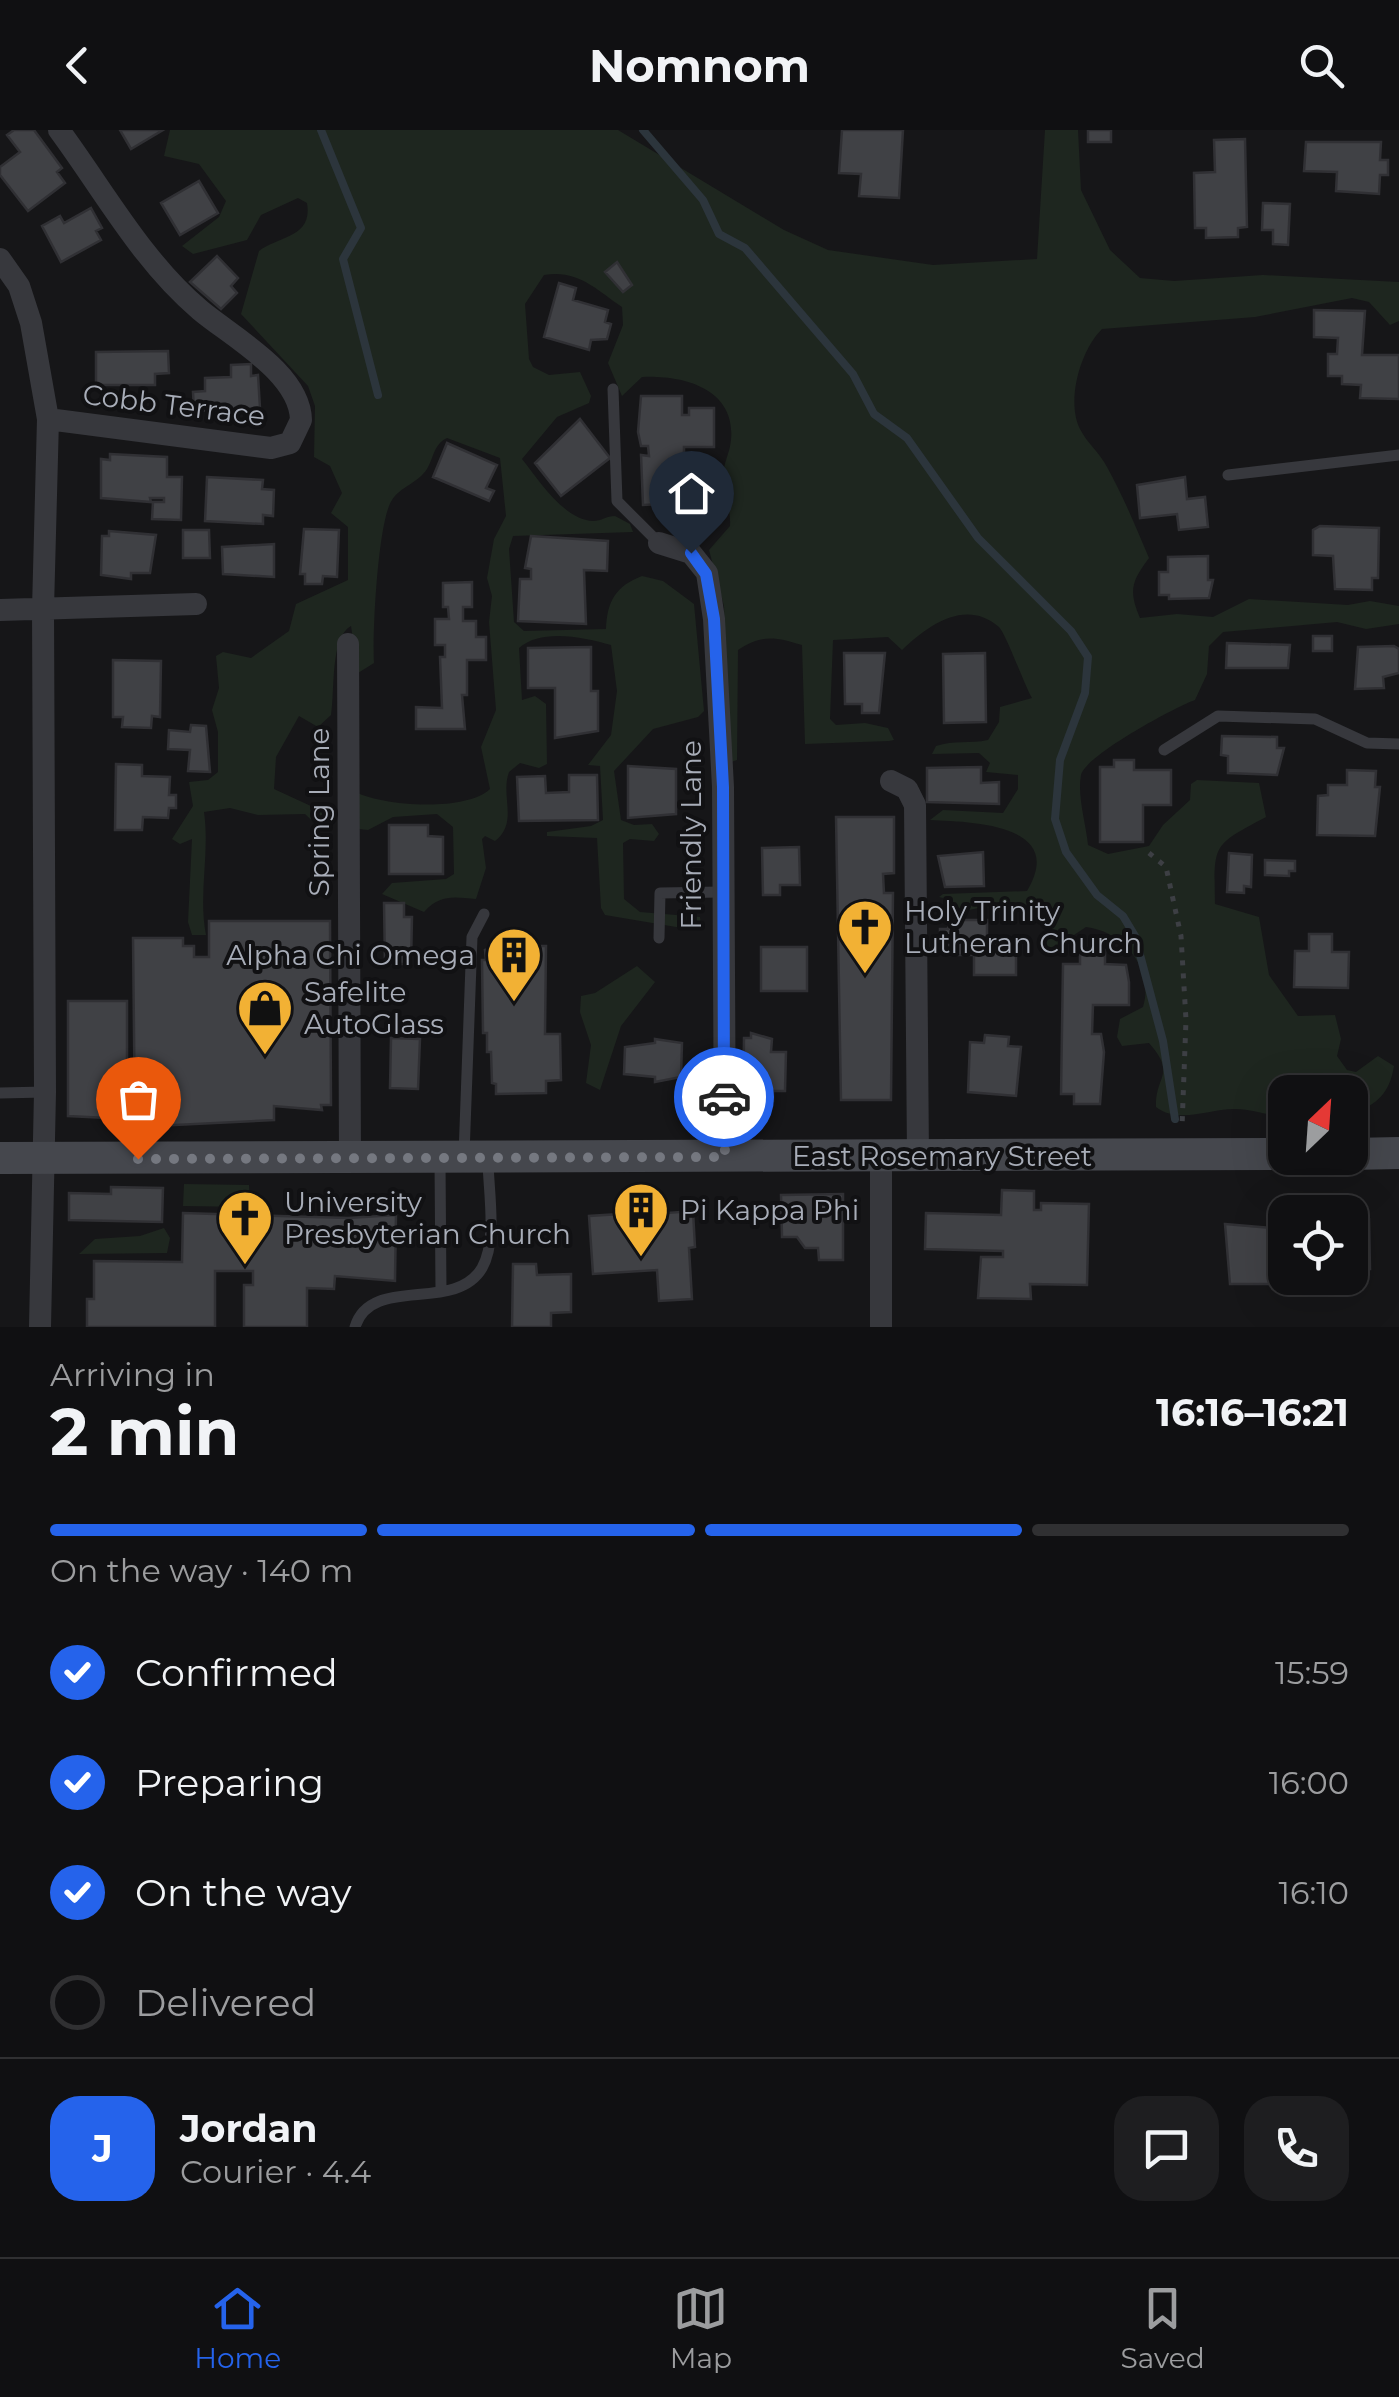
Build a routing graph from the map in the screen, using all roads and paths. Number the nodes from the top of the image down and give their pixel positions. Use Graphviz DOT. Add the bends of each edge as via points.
graph roads {
  1 [pos="58,130"];
  2 [pos="0,260"];
  3 [pos="612,389"];
  4 [pos="48,419"];
  5 [pos="1399,455"];
  6 [pos="1228,475"];
  7 [pos="660,543"];
  8 [pos="196,604"];
  9 [pos="43,609"];
  10 [pos="0,610"];
  11 [pos="348,644"];
  12 [pos="1399,744"];
  13 [pos="1164,750"];
  14 [pos="891,780"];
  15 [pos="1149,853"];
  16 [pos="721,892"];
  17 [pos="484,914"];
  18 [pos="659,938"];
  19 [pos="45,1092"];
  20 [pos="0,1094"];
  21 [pos="1182,1135"];
  22 [pos="1399,1153"];
  23 [pos="1268,1154"];
  24 [pos="1368,1154"];
  25 [pos="725,1157"];
  26 [pos="881,1157"];
  27 [pos="0,1158"];
  28 [pos="918,1158"];
  29 [pos="42,1159"];
  30 [pos="464,1159"];
  31 [pos="350,1160"];
  32 [pos="441,1291"];
  33 [pos="40,1327"];
  34 [pos="355,1327"];
  35 [pos="881,1327"];
  1 -- 4 [label="street, Cobb Terrace" via="161,274 279,376 302,420 290,443 271,448"];
  2 -- 4 [label="street, Cobb Terrace" via="19,286 31,323"];
  3 -- 7 [label="lane" via="617,501"];
  4 -- 9 [label="street"];
  5 -- 6 [label="lane"];
  7 -- 16 [label="street, Friendly Lane" via="691,553 712,588 723,787"];
  8 -- 9 [label="street"];
  9 -- 10 [label="street"];
  9 -- 19 [label="street"];
  11 -- 31 [label="street, Spring Lane"];
  12 -- 13 [label="lane" via="1367,743 1315,719 1218,716"];
  14 -- 28 [label="street" via="907,789 915,805"];
  15 -- 21 [label="path" via="1166,866 1180,936 1186,1020"];
  16 -- 18 [label="lane" via="660,892"];
  16 -- 25 [label="street, Friendly Lane"];
  17 -- 30 [label="lane" via="472,937"];
  19 -- 20 [label="lane"];
  19 -- 29 [label="street"];
  22 -- 24 [label="street"];
  23 -- 28 [label="street, East Rosemary Street"];
  25 -- 26 [label="street, East Rosemary Street"];
  25 -- 30 [label="street, East Rosemary Street"];
  26 -- 28 [label="street, East Rosemary Street"];
  26 -- 35 [label="street"];
  27 -- 29 [label="street, East Rosemary Street"];
  29 -- 31 [label="street, East Rosemary Street"];
  29 -- 33 [label="street"];
  30 -- 31 [label="street, East Rosemary Street"];
  30 -- 32 [label="lane"];
  30 -- 32 [label="lane" via="488,1248 472,1280"];
  32 -- 34 [label="lane" via="376,1301"];
}
